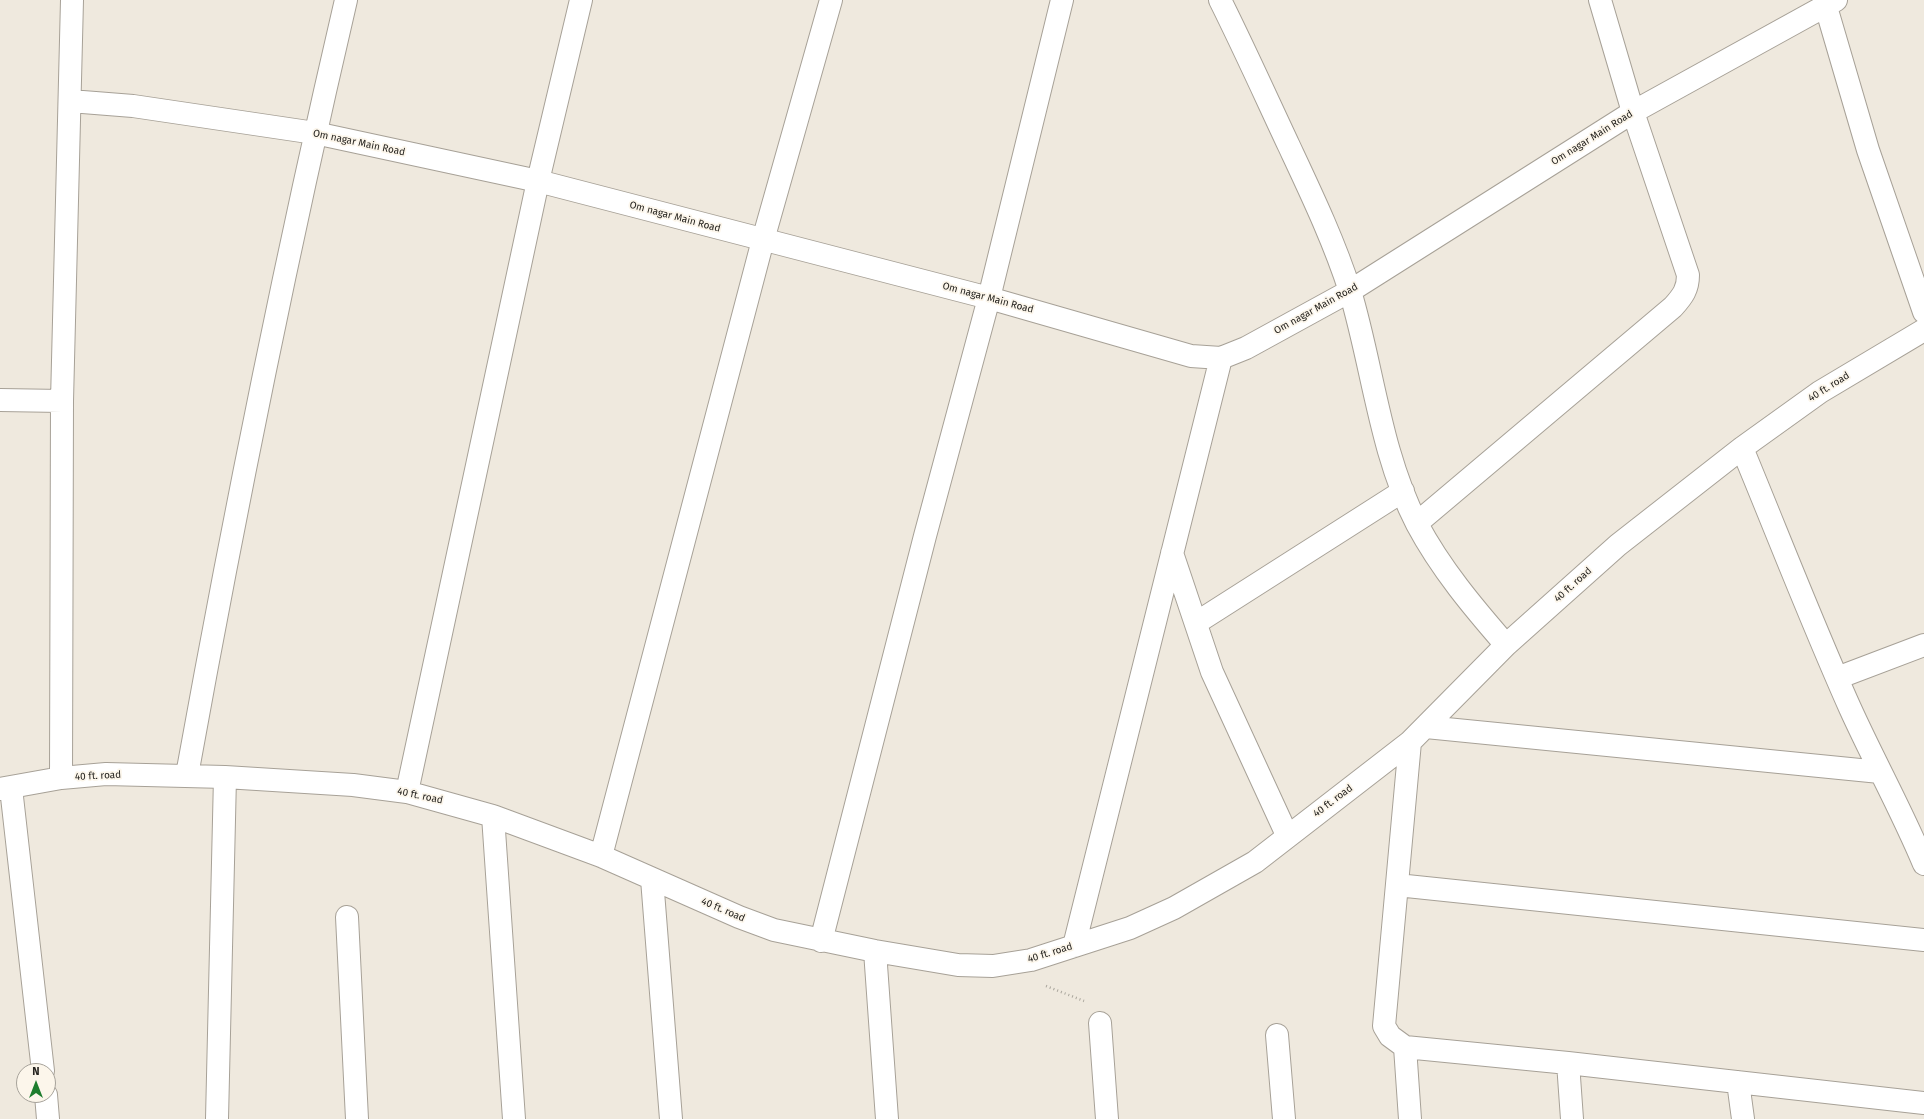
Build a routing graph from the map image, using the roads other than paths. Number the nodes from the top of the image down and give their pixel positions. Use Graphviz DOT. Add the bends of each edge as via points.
graph roads {
  1 [pos="72,0"];
  2 [pos="346,0"];
  3 [pos="581,0"];
  4 [pos="831,0"];
  5 [pos="1062,0"];
  6 [pos="1220,0"];
  7 [pos="1600,0"];
  8 [pos="1828,2"];
  9 [pos="70,101"];
  10 [pos="1633,112"];
  11 [pos="315,133"];
  12 [pos="538,181"];
  13 [pos="763,240"];
  14 [pos="1350,291"];
  15 [pos="989,298"];
  16 [pos="1924,312"];
  17 [pos="1924,330"];
  18 [pos="1221,358"];
  19 [pos="0,400"];
  20 [pos="62,401"];
  21 [pos="1742,448"];
  22 [pos="1403,491"];
  23 [pos="1417,523"];
  24 [pos="1172,553"];
  25 [pos="1196,623"];
  26 [pos="1506,645"];
  27 [pos="1924,645"];
  28 [pos="1837,678"];
  29 [pos="1426,727"];
  30 [pos="1410,742"];
  31 [pos="1880,772"];
  32 [pos="187,775"];
  33 [pos="225,777"];
  34 [pos="61,778"];
  35 [pos="5,788"];
  36 [pos="407,792"];
  37 [pos="493,816"];
  38 [pos="1918,832"];
  39 [pos="1287,836"];
  40 [pos="601,856"];
  41 [pos="1924,864"];
  42 [pos="652,879"];
  43 [pos="1397,885"];
  44 [pos="347,917"];
  45 [pos="1924,940"];
  46 [pos="821,941"];
  47 [pos="1074,946"];
  48 [pos="875,951"];
  49 [pos="1100,1023"];
  50 [pos="1276,1035"];
  51 [pos="1405,1047"];
  52 [pos="42,1063"];
  53 [pos="1568,1063"];
  54 [pos="1738,1082"];
  55 [pos="47,1103"];
  56 [pos="1924,1103"];
  57 [pos="48,1119"];
  58 [pos="217,1119"];
  59 [pos="357,1119"];
  60 [pos="514,1119"];
  61 [pos="671,1119"];
  62 [pos="887,1119"];
  63 [pos="1107,1119"];
  64 [pos="1284,1119"];
  65 [pos="1410,1119"];
  66 [pos="1572,1119"];
  67 [pos="1743,1119"];
  1 -- 9 [label="street"];
  2 -- 11 [label="street"];
  3 -- 12 [label="street"];
  4 -- 13 [label="street"];
  5 -- 15 [label="street"];
  6 -- 14 [label="street" via="1307,185"];
  7 -- 10 [label="street"];
  8 -- 10 [label="street, Om nagar Main Road"];
  8 -- 16 [label="street" via="1868,150"];
  9 -- 11 [label="street, Om nagar Main Road" via="133,106"];
  9 -- 20 [label="street"];
  10 -- 14 [label="street, Om nagar Main Road"];
  10 -- 23 [label="street" via="1688,274 1688,286 1684,296"];
  11 -- 12 [label="street, Om nagar Main Road"];
  11 -- 32 [label="street" via="243,470"];
  12 -- 13 [label="street, Om nagar Main Road"];
  12 -- 36 [label="street"];
  13 -- 15 [label="street, Om nagar Main Road"];
  13 -- 40 [label="street"];
  14 -- 18 [label="street, Om nagar Main Road" via="1246,348"];
  14 -- 22 [label="street" via="1389,447"];
  15 -- 18 [label="street, Om nagar Main Road" via="1191,356"];
  15 -- 46 [label="street"];
  17 -- 21 [label="street, 40 ft. road" via="1820,392"];
  18 -- 24 [label="street"];
  19 -- 20 [label="street"];
  20 -- 34 [label="street"];
  21 -- 26 [label="street, 40 ft. road" via="1618,545"];
  21 -- 28 [label="street"];
  22 -- 23 [label="street"];
  22 -- 25 [label="street"];
  23 -- 26 [label="street" via="1461,593"];
  24 -- 25 [label="street"];
  24 -- 47 [label="street"];
  25 -- 39 [label="street" via="1212,672"];
  26 -- 29 [label="street, 40 ft. road"];
  27 -- 28 [label="street"];
  28 -- 31 [label="street"];
  29 -- 30 [label="street, 40 ft. road"];
  29 -- 31 [label="street"];
  30 -- 39 [label="street, 40 ft. road"];
  30 -- 43 [label="street"];
  31 -- 38 [label="street"];
  32 -- 33 [label="street, 40 ft. road"];
  32 -- 34 [label="street, 40 ft. road" via="106,774"];
  33 -- 36 [label="street, 40 ft. road" via="353,785"];
  33 -- 58 [label="street"];
  34 -- 35 [label="street, 40 ft. road"];
  35 -- 52 [label="street"];
  36 -- 37 [label="street, 40 ft. road"];
  37 -- 40 [label="street, 40 ft. road"];
  37 -- 60 [label="street"];
  38 -- 41 [label="street"];
  39 -- 47 [label="street, 40 ft. road" via="1255,862 1174,908 1130,928"];
  40 -- 42 [label="street, 40 ft. road"];
  42 -- 46 [label="street, 40 ft. road" via="774,930"];
  42 -- 61 [label="street"];
  43 -- 45 [label="street"];
  43 -- 51 [label="street" via="1384,1026 1390,1036"];
  44 -- 59 [label="street"];
  46 -- 48 [label="street, 40 ft. road"];
  47 -- 48 [label="street, 40 ft. road" via="1031,960 993,966 958,965"];
  48 -- 62 [label="street"];
  49 -- 63 [label="street"];
  50 -- 64 [label="street"];
  51 -- 53 [label="street"];
  51 -- 65 [label="street"];
  53 -- 54 [label="street"];
  53 -- 66 [label="street"];
  54 -- 56 [label="street"];
  54 -- 67 [label="street"];
  55 -- 57 [label="street"];
}
